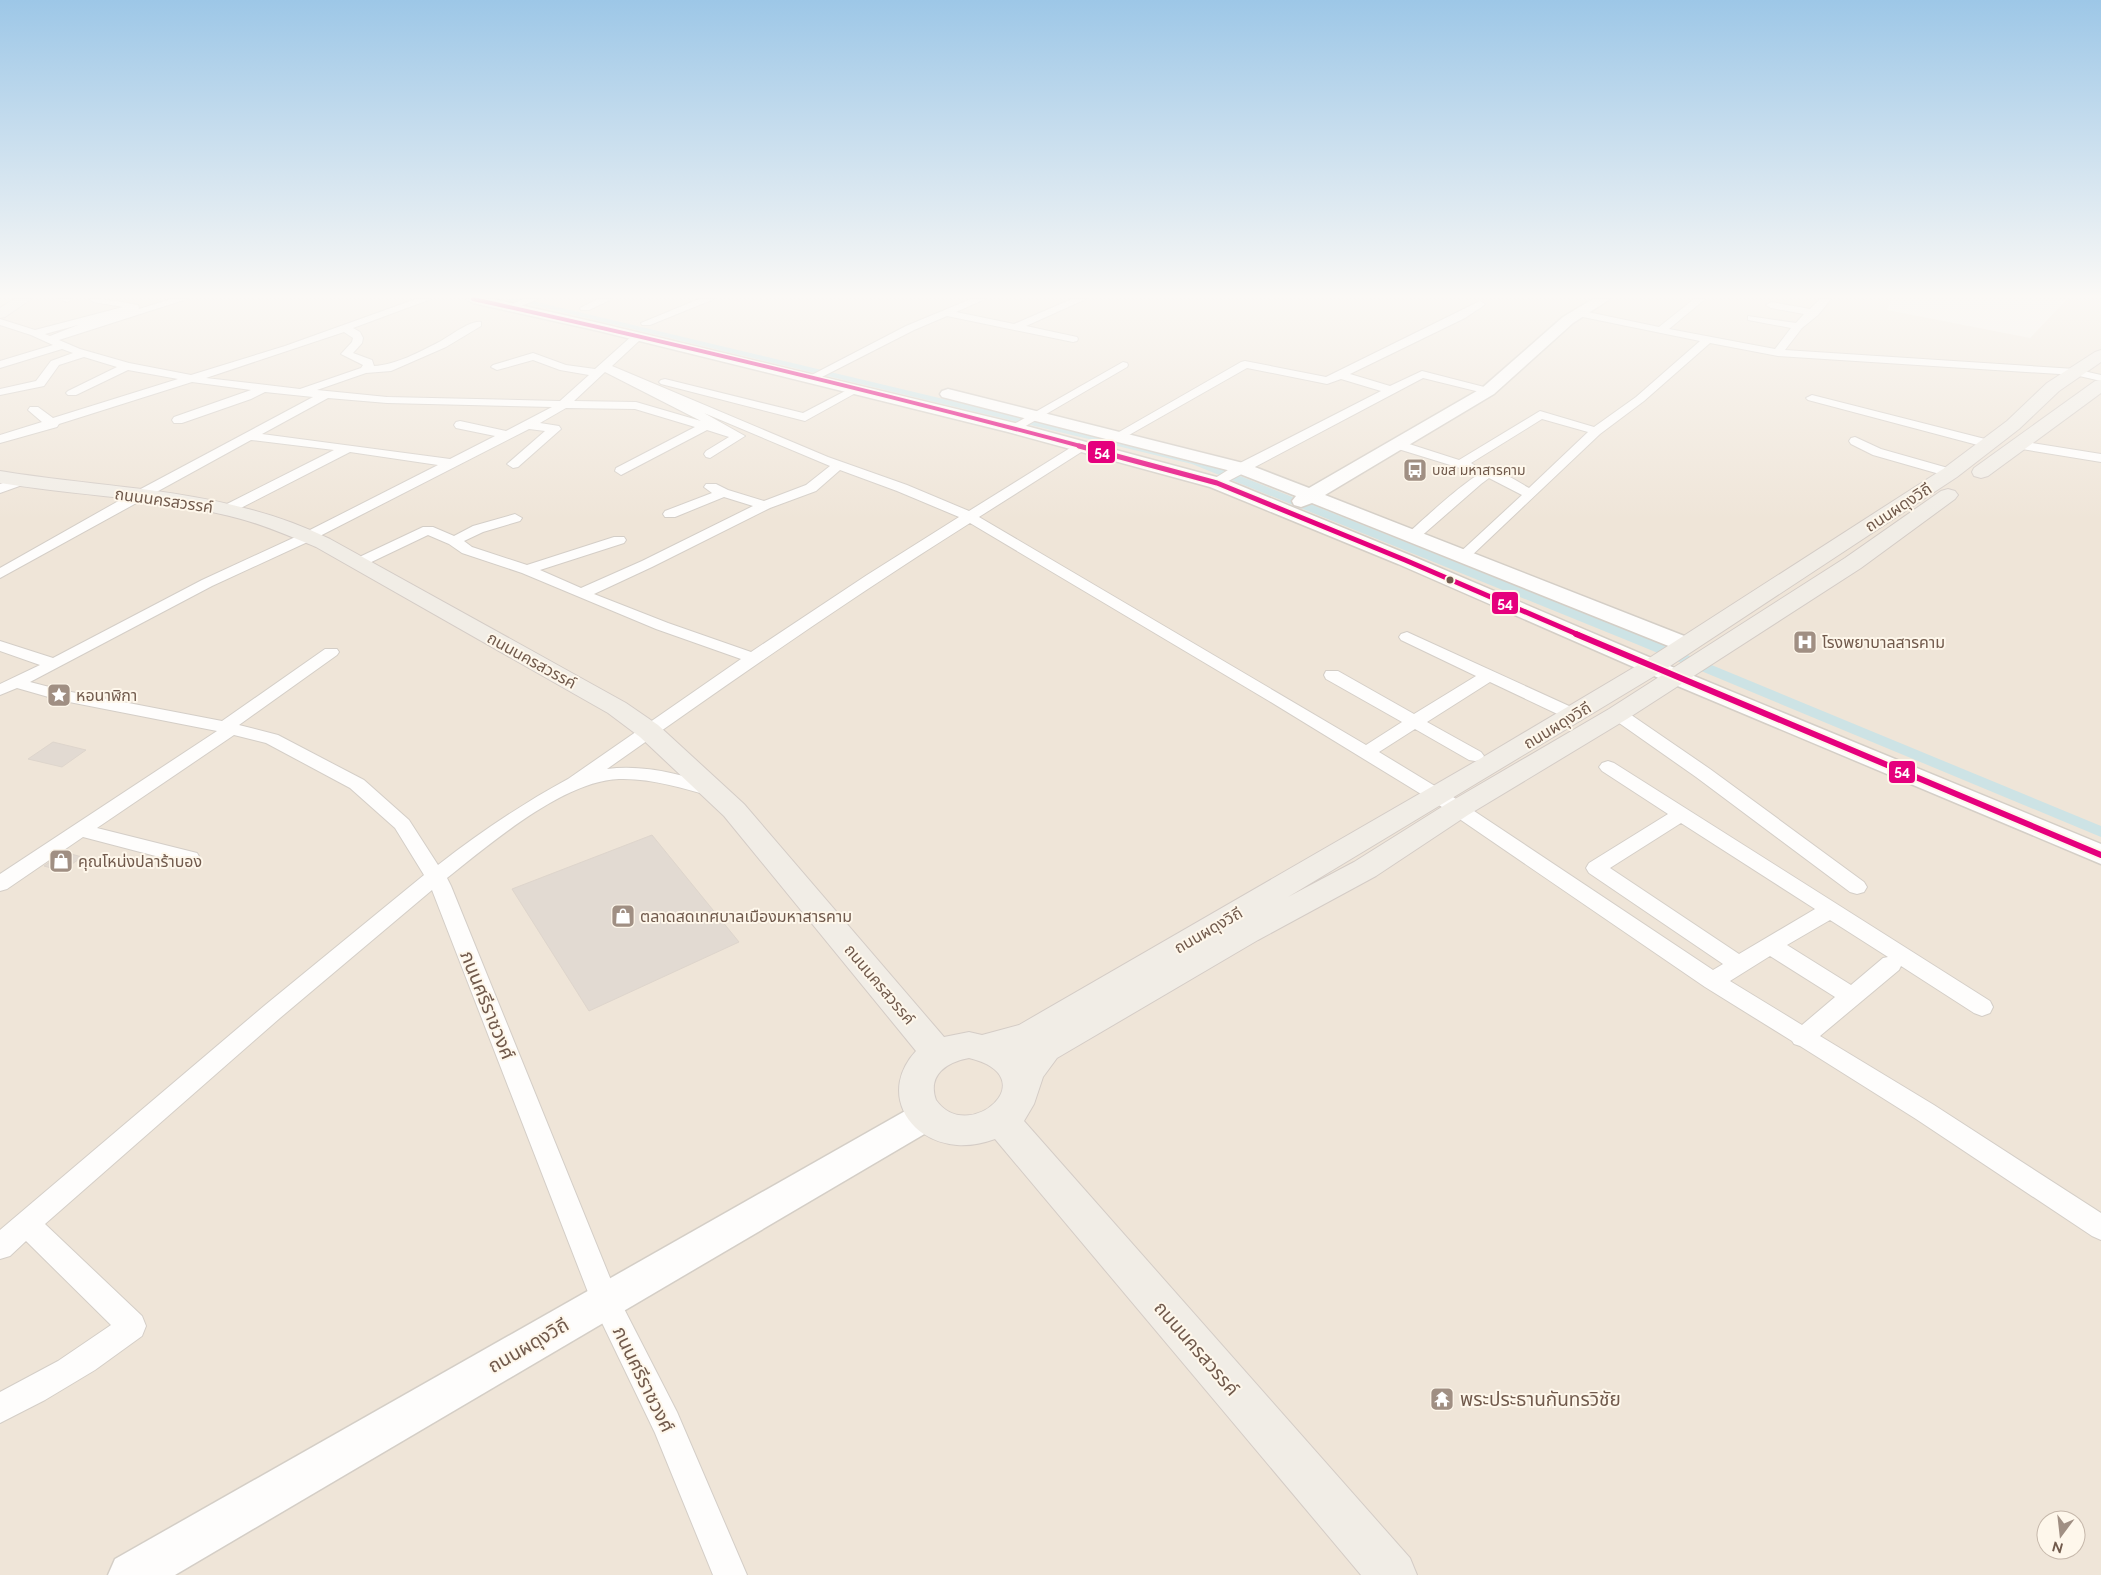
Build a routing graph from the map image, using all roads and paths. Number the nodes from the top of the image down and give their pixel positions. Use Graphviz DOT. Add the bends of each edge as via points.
graph roads {
  1 [pos="48,372"];
  2 [pos="114,372"];
  3 [pos="160,372"];
  4 [pos="212,372"];
  5 [pos="357,372"];
  6 [pos="599,372"];
  7 [pos="607,372"];
  8 [pos="608,372"];
  9 [pos="613,372"];
  10 [pos="822,372"];
  11 [pos="843,372"];
  12 [pos="1111,372"];
  13 [pos="1230,372"];
  14 [pos="1284,372"];
  15 [pos="1345,372"];
  16 [pos="1509,372"];
  17 [pos="1671,372"];
  18 [pos="2030,372"];
  19 [pos="2081,372"];
  20 [pos="1340,375"];
  21 [pos="192,379"];
  22 [pos="858,382"];
  23 [pos="2101,385"];
  24 [pos="2053,387"];
  25 [pos="263,389"];
  26 [pos="933,390"];
  27 [pos="1392,390"];
  28 [pos="1488,391"];
  29 [pos="0,392"];
  30 [pos="72,393"];
  31 [pos="302,393"];
  32 [pos="325,395"];
  33 [pos="1812,398"];
  34 [pos="566,404"];
  35 [pos="34,410"];
  36 [pos="1036,415"];
  37 [pos="178,420"];
  38 [pos="53,424"];
  39 [pos="460,425"];
  40 [pos="528,425"];
  41 [pos="706,426"];
  42 [pos="1013,428"];
  43 [pos="1596,431"];
  44 [pos="508,435"];
  45 [pos="250,436"];
  46 [pos="739,436"];
  47 [pos="1118,436"];
  48 [pos="0,440"];
  49 [pos="1855,441"];
  50 [pos="1993,441"];
  51 [pos="1399,444"];
  52 [pos="2020,445"];
  53 [pos="1082,446"];
  54 [pos="348,448"];
  55 [pos="710,454"];
  56 [pos="2101,458"];
  57 [pos="451,463"];
  58 [pos="513,464"];
  59 [pos="1461,464"];
  60 [pos="839,465"];
  61 [pos="1241,468"];
  62 [pos="621,471"];
  63 [pos="1950,473"];
  64 [pos="1489,474"];
  65 [pos="7,482"];
  66 [pos="1217,483"];
  67 [pos="717,490"];
  68 [pos="1311,494"];
  69 [pos="1531,494"];
  70 [pos="139,496"];
  71 [pos="765,505"];
  72 [pos="228,509"];
  73 [pos="1285,510"];
  74 [pos="670,514"];
  75 [pos="970,517"];
  76 [pos="515,518"];
  77 [pos="309,536"];
  78 [pos="1413,536"];
  79 [pos="619,540"];
  80 [pos="454,541"];
  81 [pos="1433,544"];
  82 [pos="1464,556"];
  83 [pos="1405,560"];
  84 [pos="358,563"];
  85 [pos="527,570"];
  86 [pos="0,574"];
  87 [pos="581,594"];
  88 [pos="1407,636"];
  89 [pos="0,646"];
  90 [pos="331,652"];
  91 [pos="753,658"];
  92 [pos="1677,662"];
  93 [pos="54,664"];
  94 [pos="1332,674"];
  95 [pos="1490,675"];
  96 [pos="8,687"];
  97 [pos="1618,714"];
  98 [pos="1574,715"];
  99 [pos="1414,721"];
  100 [pos="228,728"];
  101 [pos="649,732"];
  102 [pos="1365,753"];
  103 [pos="1475,756"];
  104 [pos="1608,767"];
  105 [pos="575,783"];
  106 [pos="713,791"];
  107 [pos="1447,802"];
  108 [pos="1680,814"];
  109 [pos="79,830"];
  110 [pos="2101,856"];
  111 [pos="190,858"];
  112 [pos="435,877"];
  113 [pos="0,884"];
  114 [pos="1857,887"];
  115 [pos="1830,910"];
  116 [pos="1770,945"];
  117 [pos="1739,964"];
  118 [pos="1891,964"];
  119 [pos="1712,981"];
  120 [pos="1852,997"];
  121 [pos="1982,1007"];
  122 [pos="1802,1038"];
  123 [pos="985,1047"];
  124 [pos="938,1054"];
  125 [pos="1022,1085"];
  126 [pos="926,1116"];
  127 [pos="1001,1120"];
  128 [pos="27,1224"];
  129 [pos="2101,1228"];
  130 [pos="0,1247"];
  131 [pos="605,1300"];
  132 [pos="0,1408"];
  133 [pos="148,1570"];
  134 [pos="730,1575"];
  135 [pos="1393,1575"];
  1 -- 29 [label="street" via="40,384"];
  2 -- 30 [label="street"];
  3 -- 21 [label="street"];
  4 -- 21 [label="street"];
  5 -- 31 [label="street"];
  6 -- 34 [label="street"];
  7 -- 46 [label="street"];
  8 -- 60 [label="street"];
  9 -- 22 [label="street" via="805,417"];
  10 -- 22 [label="street"];
  11 -- 22 [label="street"];
  12 -- 36 [label="street"];
  13 -- 47 [label="street"];
  14 -- 20 [label="street" via="1318,380"];
  15 -- 20 [label="street"];
  16 -- 28 [label="street"];
  17 -- 43 [label="street"];
  18 -- 24 [label="street" via="2052,379"];
  19 -- 24 [label="main road, ถนนผดุงวิถี"];
  20 -- 27 [label="street"];
  21 -- 25 [label="street"];
  21 -- 38 [label="street"];
  22 -- 42 [label="street"];
  23 -- 52 [label="main road, ถนนผดุงวิถี"];
  24 -- 50 [label="main road, ถนนผดุงวิถี"];
  25 -- 31 [label="street"];
  25 -- 37 [label="street"];
  26 -- 36 [label="street"];
  27 -- 28 [label="street" via="1422,374"];
  27 -- 61 [label="street"];
  28 -- 51 [label="street"];
  31 -- 32 [label="street"];
  32 -- 34 [label="street" via="387,400"];
  32 -- 45 [label="street"];
  33 -- 50 [label="street"];
  34 -- 40 [label="street"];
  34 -- 41 [label="street" via="636,406"];
  35 -- 38 [label="street"];
  36 -- 42 [label="street"];
  36 -- 47 [label="street"];
  38 -- 48 [label="street"];
  39 -- 44 [label="street"];
  40 -- 44 [label="street"];
  40 -- 58 [label="street" via="555,429"];
  41 -- 46 [label="street"];
  41 -- 62 [label="street"];
  42 -- 53 [label="street"];
  43 -- 59 [label="street" via="1540,415"];
  43 -- 69 [label="street"];
  44 -- 57 [label="street"];
  45 -- 54 [label="street"];
  45 -- 70 [label="street"];
  46 -- 55 [label="street"];
  47 -- 61 [label="street"];
  49 -- 63 [label="street" via="1877,452"];
  50 -- 52 [label="main road"];
  50 -- 63 [label="main road, ถนนผดุงวิถี"];
  51 -- 59 [label="street"];
  51 -- 68 [label="street"];
  52 -- 56 [label="street"];
  52 -- 92 [label="main road, ถนนผดุงวิถี" via="1853,564"];
  53 -- 66 [label="street"];
  53 -- 75 [label="street"];
  54 -- 57 [label="street"];
  54 -- 72 [label="street"];
  57 -- 77 [label="street"];
  59 -- 64 [label="street"];
  60 -- 71 [label="street" via="811,488"];
  60 -- 75 [label="street"];
  61 -- 66 [label="street"];
  61 -- 68 [label="street"];
  63 -- 92 [label="main road, ถนนผดุงวิถี"];
  64 -- 69 [label="street"];
  64 -- 78 [label="street" via="1476,481"];
  65 -- 70 [label="main road, ถนนนครสวรรค์"];
  66 -- 73 [label="street"];
  67 -- 71 [label="street"];
  67 -- 74 [label="street"];
  68 -- 73 [label="street"];
  68 -- 78 [label="street"];
  69 -- 82 [label="street"];
  70 -- 72 [label="main road, ถนนนครสวรรค์"];
  70 -- 86 [label="street"];
  71 -- 87 [label="street"];
  72 -- 77 [label="main road, ถนนนครสวรรค์" via="276,522"];
  73 -- 83 [label="street"];
  75 -- 91 [label="street"];
  75 -- 102 [label="street" via="1275,696"];
  76 -- 80 [label="street" via="478,529"];
  77 -- 84 [label="main road, ถนนนครสวรรค์"];
  77 -- 93 [label="street" via="206,584"];
  78 -- 81 [label="street"];
  79 -- 85 [label="street"];
  80 -- 84 [label="street" via="428,530"];
  80 -- 85 [label="street" via="467,550"];
  81 -- 82 [label="street"];
  81 -- 83 [label="street"];
  82 -- 92 [label="street"];
  83 -- 92 [label="street"];
  84 -- 101 [label="main road, ถนนนครสวรรค์" via="611,705"];
  85 -- 87 [label="street"];
  87 -- 91 [label="street"];
  88 -- 95 [label="street"];
  89 -- 93 [label="street"];
  90 -- 100 [label="street"];
  91 -- 101 [label="street"];
  92 -- 97 [label="main road, ถนนผดุงวิถี"];
  92 -- 98 [label="main road, ถนนผดุงวิถี"];
  92 -- 110 [label="street"];
  93 -- 96 [label="street"];
  94 -- 99 [label="street"];
  95 -- 98 [label="street"];
  95 -- 99 [label="street"];
  96 -- 100 [label="street, ภนนศรีราชวงศ์"];
  97 -- 107 [label="main road, ถนนผดุงวิถี"];
  97 -- 114 [label="street"];
  98 -- 107 [label="main road, ถนนผดุงวิถี"];
  99 -- 102 [label="street"];
  99 -- 103 [label="street"];
  100 -- 109 [label="street"];
  100 -- 112 [label="street, ภนนศรีราชวงศ์" via="272,739 357,784 402,824"];
  101 -- 105 [label="street"];
  101 -- 106 [label="main road, ถนนนครสวรรค์"];
  102 -- 107 [label="street"];
  104 -- 108 [label="street"];
  105 -- 106 [label="street" via="619,774 645,774 676,779"];
  105 -- 112 [label="street" via="548,797"];
  106 -- 124 [label="main road, ถนนนครสวรรค์" via="734,810"];
  107 -- 119 [label="street"];
  107 -- 123 [label="main road, ถนนผดุงวิถี" via="1031,1034 1014,1042"];
  107 -- 125 [label="main road, ถนนผดุงวิถี" via="1365,869 1247,932 1045,1049 1027,1071"];
  108 -- 115 [label="street"];
  108 -- 117 [label="street" via="1596,868"];
  109 -- 111 [label="street"];
  109 -- 113 [label="street"];
  112 -- 128 [label="street" via="206,1067"];
  112 -- 131 [label="street, ภนนศรีราชวงศ์"];
  115 -- 116 [label="street"];
  115 -- 121 [label="street"];
  116 -- 117 [label="street"];
  116 -- 120 [label="street"];
  117 -- 119 [label="street"];
  118 -- 120 [label="street"];
  119 -- 122 [label="street"];
  120 -- 122 [label="street"];
  122 -- 129 [label="street" via="1925,1112"];
  123 -- 124 [label="main road" via="969,1045"];
  123 -- 125 [label="main road" via="1011,1061 1019,1072"];
  124 -- 126 [label="main road" via="917,1076 914,1090 917,1104"];
  125 -- 127 [label="main road" via="1020,1098 1013,1110"];
  126 -- 127 [label="main road" via="948,1128 962,1130 982,1128"];
  126 -- 131 [label="street, ถนนผดุงวิถี"];
  127 -- 135 [label="main road, ถนนนครสวรรค์"];
  128 -- 130 [label="street"];
  128 -- 132 [label="street" via="132,1326 41,1388"];
  131 -- 133 [label="street, ถนนผดุงวิถี"];
  131 -- 134 [label="street, ภนนศรีราชวงศ์" via="666,1424"];
}
